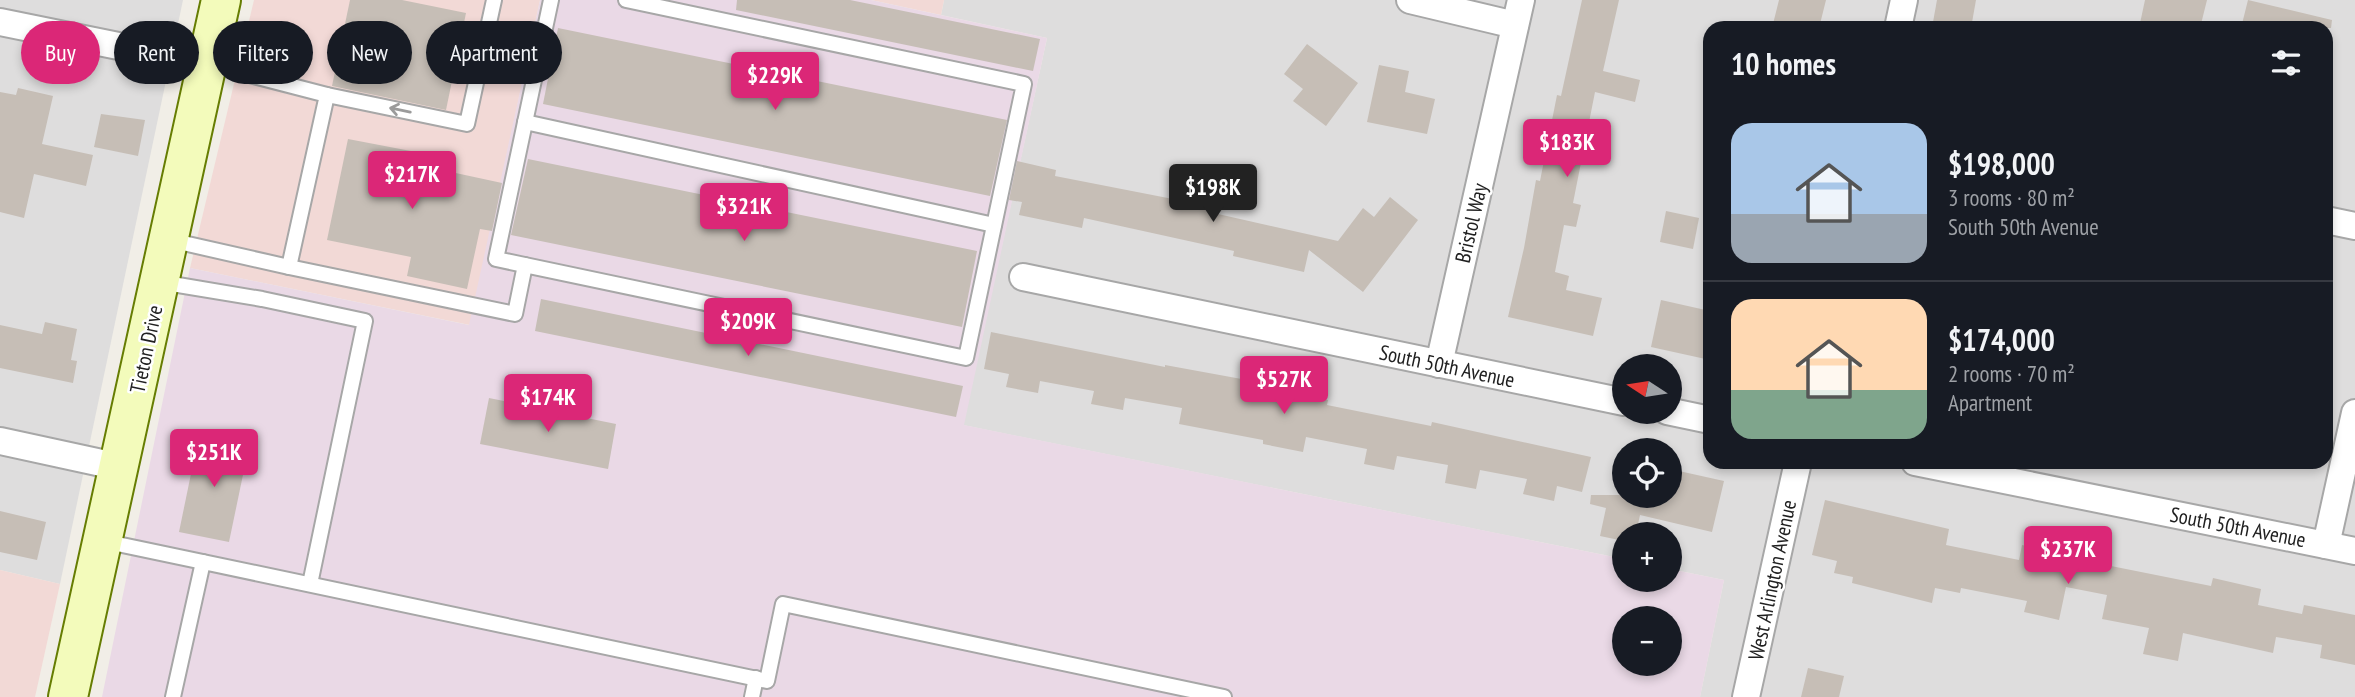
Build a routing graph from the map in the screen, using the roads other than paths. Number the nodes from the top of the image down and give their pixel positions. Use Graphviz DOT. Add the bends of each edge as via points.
graph roads {
  1 [pos="221,0"];
  2 [pos="494,0"];
  3 [pos="551,0"];
  4 [pos="626,0"];
  5 [pos="1410,0"];
  6 [pos="1905,0"];
  7 [pos="1518,13"];
  8 [pos="1900,21"];
  9 [pos="0,22"];
  10 [pos="207,64"];
  11 [pos="327,95"];
  12 [pos="524,122"];
  13 [pos="2333,221"];
  14 [pos="994,225"];
  15 [pos="2355,226"];
  16 [pos="169,239"];
  17 [pos="525,265"];
  18 [pos="289,267"];
  19 [pos="1023,277"];
  20 [pos="160,282"];
  21 [pos="1439,364"];
  22 [pos="1612,400"];
  23 [pos="2355,413"];
  24 [pos="1682,414"];
  25 [pos="1703,419"];
  26 [pos="0,442"];
  27 [pos="120,467"];
  28 [pos="1796,469"];
  29 [pos="1950,469"];
  30 [pos="103,541"];
  31 [pos="2326,545"];
  32 [pos="2355,551"];
  33 [pos="204,562"];
  34 [pos="310,584"];
  35 [pos="756,678"];
  36 [pos="68,697"];
  37 [pos="173,697"];
  38 [pos="752,697"];
  39 [pos="1224,697"];
  40 [pos="1746,697"];
  1 -- 10 [label="main road, Tieton Drive"];
  2 -- 11 [label="lane, one-way" via="467,124"];
  3 -- 12 [label="lane"];
  4 -- 14 [label="lane" via="1024,84"];
  5 -- 7 [label="street"];
  6 -- 8 [label="street"];
  7 -- 21 [label="street, Bristol Way"];
  9 -- 10 [label="street"];
  10 -- 11 [label="lane"];
  10 -- 16 [label="main road, Tieton Drive"];
  11 -- 18 [label="lane"];
  12 -- 14 [label="lane"];
  12 -- 17 [label="lane" via="496,259"];
  13 -- 15 [label="street"];
  14 -- 17 [label="lane" via="966,358"];
  16 -- 18 [label="lane"];
  16 -- 20 [label="main road, Tieton Drive"];
  17 -- 18 [label="lane" via="515,314"];
  19 -- 21 [label="street, South 50th Avenue"];
  20 -- 27 [label="main road, Tieton Drive"];
  20 -- 34 [label="lane" via="365,321"];
  21 -- 22 [label="street, South 50th Avenue"];
  23 -- 31 [label="street"];
  24 -- 25 [label="street"];
  26 -- 27 [label="street"];
  27 -- 30 [label="main road, Tieton Drive"];
  28 -- 40 [label="street, West Arlington Avenue"];
  29 -- 31 [label="street, South 50th Avenue"];
  30 -- 33 [label="lane"];
  30 -- 36 [label="main road, Tieton Drive"];
  31 -- 32 [label="street, South 50th Avenue"];
  33 -- 34 [label="lane"];
  33 -- 37 [label="lane"];
  34 -- 35 [label="lane"];
  35 -- 38 [label="lane"];
  35 -- 39 [label="lane" via="767,681 783,604"];
}
